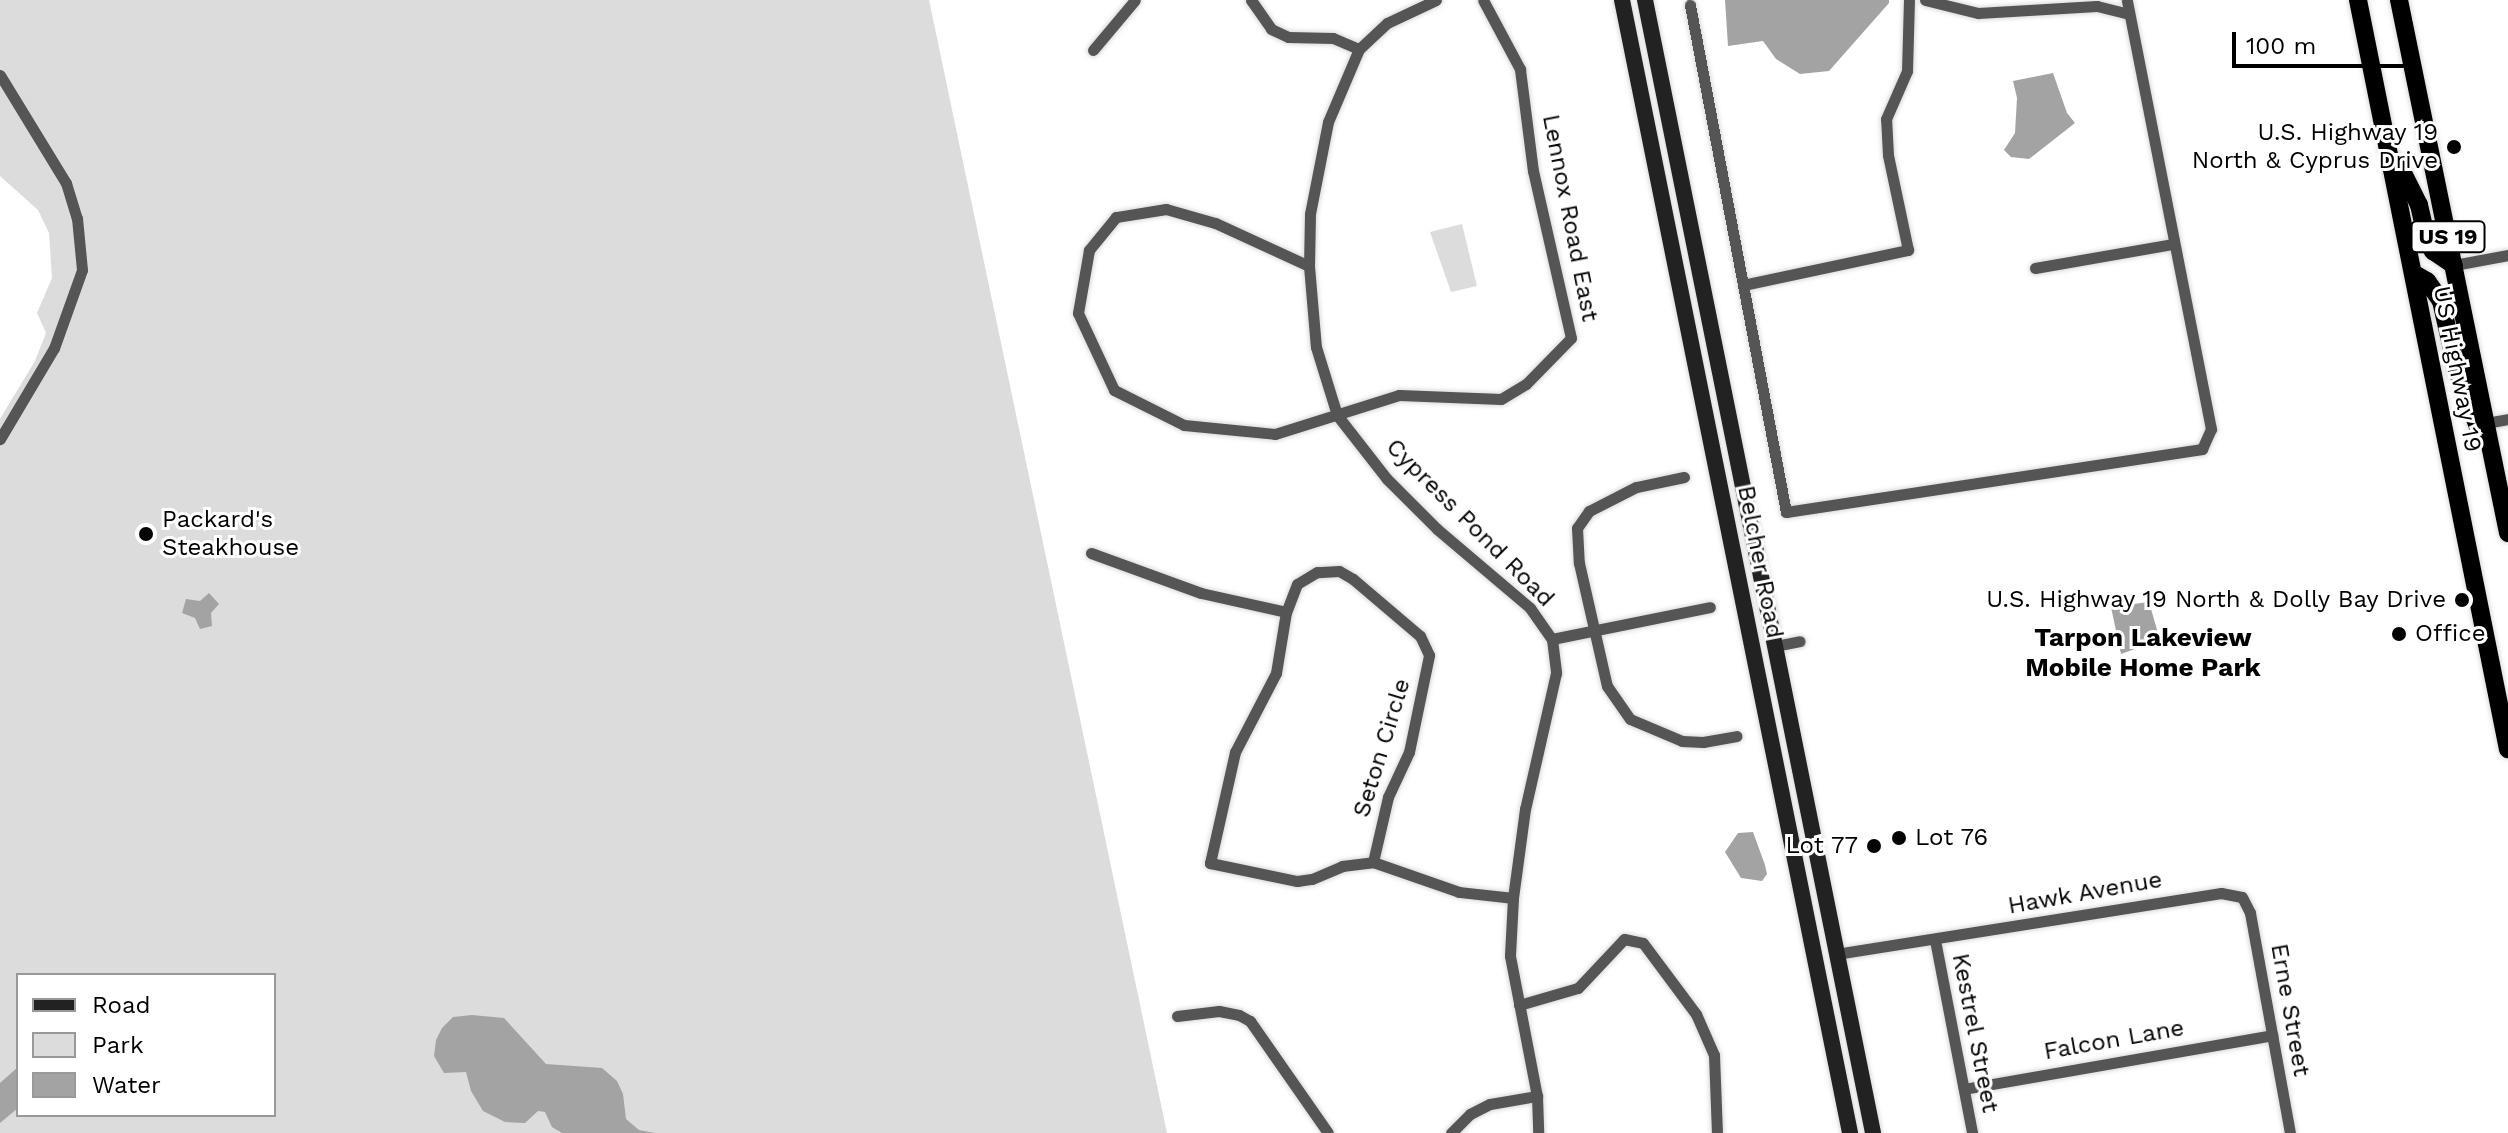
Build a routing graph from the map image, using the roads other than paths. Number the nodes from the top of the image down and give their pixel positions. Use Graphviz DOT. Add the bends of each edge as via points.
graph roads {
  1 [pos="1135,0"];
  2 [pos="1251,0"];
  3 [pos="1436,0"];
  4 [pos="1483,0"];
  5 [pos="1622,0"];
  6 [pos="1645,0"];
  7 [pos="1909,0"];
  8 [pos="1925,0"];
  9 [pos="2127,0"];
  10 [pos="2358,0"];
  11 [pos="2385,0"];
  12 [pos="2399,0"];
  13 [pos="1690,5"];
  14 [pos="2128,14"];
  15 [pos="1359,49"];
  16 [pos="1093,50"];
  17 [pos="2411,57"];
  18 [pos="0,75"];
  19 [pos="2387,139"];
  20 [pos="2172,244"];
  21 [pos="2508,255"];
  22 [pos="2454,265"];
  23 [pos="1309,266"];
  24 [pos="2035,268"];
  25 [pos="2413,273"];
  26 [pos="1743,285"];
  27 [pos="1337,415"];
  28 [pos="2508,419"];
  29 [pos="2486,423"];
  30 [pos="0,439"];
  31 [pos="2496,474"];
  32 [pos="1684,477"];
  33 [pos="2508,533"];
  34 [pos="1091,553"];
  35 [pos="1710,607"];
  36 [pos="1286,612"];
  37 [pos="2482,613"];
  38 [pos="1594,631"];
  39 [pos="1552,639"];
  40 [pos="1800,641"];
  41 [pos="1775,646"];
  42 [pos="2508,678"];
  43 [pos="1736,736"];
  44 [pos="2508,749"];
  45 [pos="1373,862"];
  46 [pos="2242,897"];
  47 [pos="1513,898"];
  48 [pos="1935,940"];
  49 [pos="1836,954"];
  50 [pos="1519,1005"];
  51 [pos="1177,1016"];
  52 [pos="2272,1035"];
  53 [pos="1964,1089"];
  54 [pos="1537,1096"];
  55 [pos="1328,1133"];
  56 [pos="1451,1133"];
  57 [pos="1538,1133"];
  58 [pos="1717,1133"];
  59 [pos="1850,1133"];
  60 [pos="1873,1133"];
  61 [pos="1972,1133"];
  62 [pos="2290,1133"];
  1 -- 16 [label="street"];
  2 -- 15 [label="street" via="1271,29 1288,37 1340,40"];
  3 -- 15 [label="street, Cypress Pond Road" via="1387,23"];
  4 -- 27 [label="street, Lennox Road East" via="1520,69 1533,171 1571,338 1526,384 1501,399 1399,395"];
  5 -- 59 [label="main road, Belcher Road"];
  6 -- 41 [label="main road, Belcher Road"];
  7 -- 26 [label="street" via="1907,71 1886,119 1908,250"];
  8 -- 14 [label="street" via="1978,13 2097,6"];
  9 -- 14 [label="street"];
  10 -- 19 [label="highway, US Highway 19 / US 19"];
  11 -- 17 [label="highway"];
  12 -- 17 [label="highway, US Highway 19 / US 19"];
  13 -- 26 [label="street"];
  14 -- 20 [label="street"];
  15 -- 23 [label="street, Cypress Pond Road" via="1328,122 1310,214"];
  17 -- 22 [label="highway, US Highway 19 / US 19"];
  18 -- 30 [label="street" via="66,183 82,253 82,270 54,348"];
  19 -- 22 [label="highway" via="2419,205 2427,241"];
  19 -- 25 [label="highway, US Highway 19 / US 19"];
  20 -- 24 [label="street"];
  20 -- 26 [label="street" via="2211,429 2202,449 1786,512"];
  21 -- 22 [label="street"];
  22 -- 29 [label="highway, US Highway 19 / US 19"];
  23 -- 27 [label="street, Cypress Pond Road" via="1316,347"];
  23 -- 27 [label="street" via="1215,223 1166,209 1116,217 1089,250 1078,313 1114,390 1184,425 1275,434"];
  25 -- 31 [label="highway" via="2427,281 2441,301 2457,371"];
  25 -- 37 [label="highway, US Highway 19 / US 19"];
  27 -- 39 [label="street, Cypress Pond Road" via="1387,479 1530,608"];
  28 -- 29 [label="street"];
  29 -- 31 [label="highway, US Highway 19 / US 19"];
  31 -- 33 [label="highway, US Highway 19 / US 19"];
  32 -- 38 [label="street" via="1636,487 1583,516 1576,547"];
  34 -- 36 [label="street" via="1201,593"];
  35 -- 38 [label="street"];
  36 -- 45 [label="street, Seton Circle" via="1297,584 1317,572 1339,571 1427,646 1427,676 1412,737 1388,797"];
  36 -- 45 [label="street, Seton Circle" via="1276,673 1235,752 1210,863 1297,881"];
  37 -- 42 [label="highway"];
  37 -- 44 [label="highway, US Highway 19 / US 19"];
  38 -- 39 [label="street"];
  38 -- 43 [label="street" via="1610,693 1630,719 1682,741"];
  39 -- 47 [label="street, Cypress Pond Road" via="1556,673 1525,809"];
  40 -- 41 [label="street"];
  41 -- 49 [label="main road, Belcher Road"];
  45 -- 47 [label="street" via="1459,892"];
  46 -- 48 [label="street, Hawk Avenue" via="2221,893"];
  46 -- 52 [label="street, Erne Street" via="2250,913"];
  47 -- 50 [label="street, Cypress Pond Road" via="1510,956"];
  48 -- 49 [label="street, Hawk Avenue"];
  48 -- 53 [label="street, Kestrel Street"];
  49 -- 60 [label="main road, Belcher Road"];
  50 -- 54 [label="street, Cypress Pond Road"];
  50 -- 58 [label="street" via="1578,988 1624,939 1643,943 1696,1014 1714,1055"];
  51 -- 55 [label="street" via="1219,1011 1250,1021"];
  52 -- 53 [label="street, Falcon Lane"];
  52 -- 62 [label="street, Erne Street"];
  53 -- 61 [label="street, Kestrel Street"];
  54 -- 56 [label="street" via="1490,1104"];
  54 -- 57 [label="street, Cypress Pond Road"];
}
